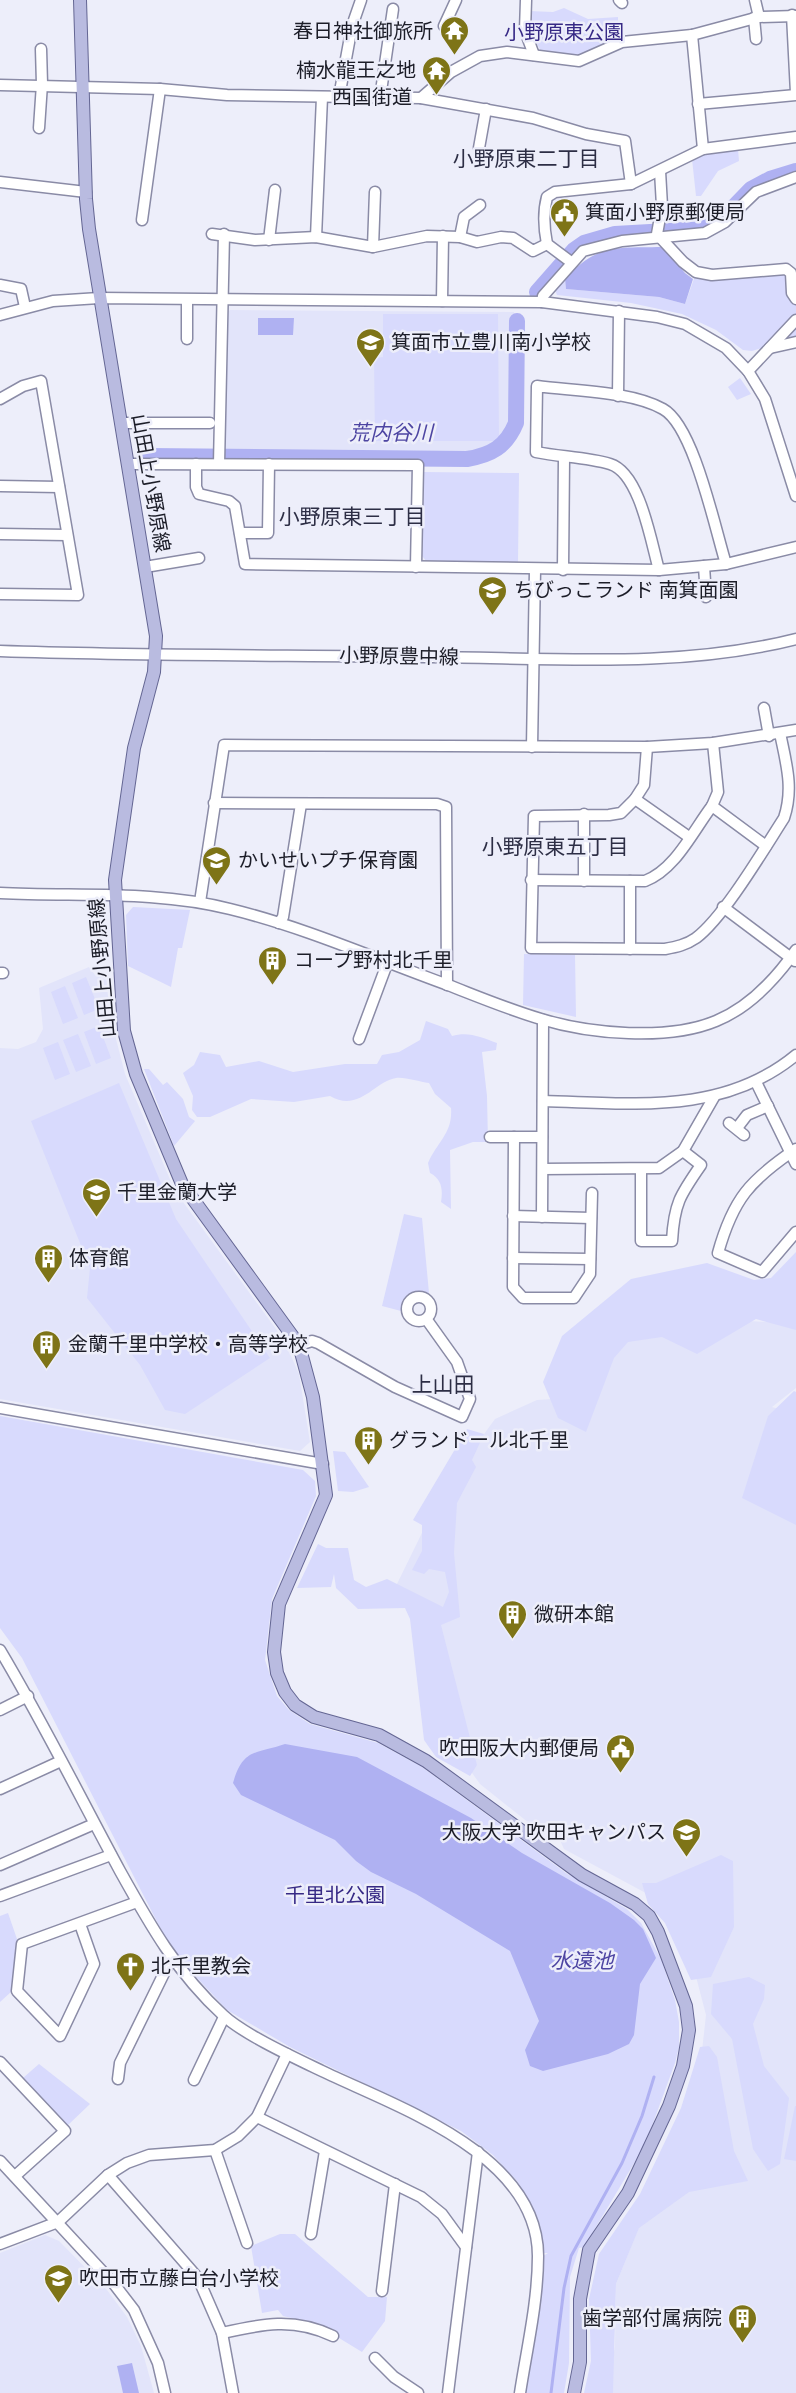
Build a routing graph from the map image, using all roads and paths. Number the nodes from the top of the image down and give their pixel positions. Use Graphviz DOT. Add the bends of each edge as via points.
graph roads {
  1 [pos="80,0"];
  2 [pos="361,0"];
  3 [pos="456,0"];
  4 [pos="526,0"];
  5 [pos="755,0"];
  6 [pos="393,9"];
  7 [pos="794,15"];
  8 [pos="756,17"];
  9 [pos="444,26"];
  10 [pos="692,35"];
  11 [pos="756,39"];
  12 [pos="41,49"];
  13 [pos="795,54"];
  14 [pos="534,55"];
  15 [pos="42,84"];
  16 [pos="0,85"];
  17 [pos="82,86"];
  18 [pos="159,89"];
  19 [pos="796,94"];
  20 [pos="322,97"];
  21 [pos="339,97"];
  22 [pos="380,98"];
  23 [pos="421,98"];
  24 [pos="698,104"];
  25 [pos="486,109"];
  26 [pos="39,128"];
  27 [pos="796,137"];
  28 [pos="479,148"];
  29 [pos="703,148"];
  30 [pos="660,171"];
  31 [pos="796,177"];
  32 [pos="0,182"];
  33 [pos="631,184"];
  34 [pos="274,190"];
  35 [pos="86,192"];
  36 [pos="375,192"];
  37 [pos="480,205"];
  38 [pos="142,220"];
  39 [pos="658,233"];
  40 [pos="212,234"];
  41 [pos="224,234"];
  42 [pos="443,236"];
  43 [pos="316,237"];
  44 [pos="460,237"];
  45 [pos="269,240"];
  46 [pos="547,244"];
  47 [pos="373,247"];
  48 [pos="566,258"];
  49 [pos="0,285"];
  50 [pos="99,298"];
  51 [pos="796,299"];
  52 [pos="187,300"];
  53 [pos="223,300"];
  54 [pos="442,301"];
  55 [pos="542,302"];
  56 [pos="26,307"];
  57 [pos="619,311"];
  58 [pos="0,315"];
  59 [pos="796,320"];
  60 [pos="187,339"];
  61 [pos="796,342"];
  62 [pos="770,348"];
  63 [pos="748,370"];
  64 [pos="618,396"];
  65 [pos="0,399"];
  66 [pos="121,423"];
  67 [pos="210,423"];
  68 [pos="219,458"];
  69 [pos="564,458"];
  70 [pos="128,464"];
  71 [pos="196,464"];
  72 [pos="269,464"];
  73 [pos="0,486"];
  74 [pos="59,487"];
  75 [pos="796,496"];
  76 [pos="240,533"];
  77 [pos="0,534"];
  78 [pos="67,535"];
  79 [pos="796,547"];
  80 [pos="199,558"];
  81 [pos="726,564"];
  82 [pos="705,566"];
  83 [pos="145,567"];
  84 [pos="416,567"];
  85 [pos="535,570"];
  86 [pos="563,570"];
  87 [pos="659,570"];
  88 [pos="0,594"];
  89 [pos="706,597"];
  90 [pos="796,639"];
  91 [pos="0,651"];
  92 [pos="155,654"];
  93 [pos="533,658"];
  94 [pos="764,708"];
  95 [pos="796,730"];
  96 [pos="775,735"];
  97 [pos="714,743"];
  98 [pos="531,747"];
  99 [pos="647,747"];
  100 [pos="635,799"];
  101 [pos="214,802"];
  102 [pos="301,804"];
  103 [pos="712,806"];
  104 [pos="584,814"];
  105 [pos="689,837"];
  106 [pos="766,846"];
  107 [pos="531,880"];
  108 [pos="584,881"];
  109 [pos="630,881"];
  110 [pos="0,893"];
  111 [pos="115,896"];
  112 [pos="200,902"];
  113 [pos="723,907"];
  114 [pos="279,923"];
  115 [pos="630,949"];
  116 [pos="794,957"];
  117 [pos="387,964"];
  118 [pos="447,985"];
  119 [pos="543,1020"];
  120 [pos="359,1039"];
  121 [pos="796,1055"];
  122 [pos="756,1082"];
  123 [pos="714,1097"];
  124 [pos="543,1101"];
  125 [pos="768,1106"];
  126 [pos="737,1129"];
  127 [pos="490,1137"];
  128 [pos="514,1137"];
  129 [pos="542,1137"];
  130 [pos="683,1151"];
  131 [pos="793,1151"];
  132 [pos="796,1164"];
  133 [pos="543,1169"];
  134 [pos="641,1171"];
  135 [pos="592,1193"];
  136 [pos="513,1216"];
  137 [pos="542,1217"];
  138 [pos="591,1218"];
  139 [pos="796,1232"];
  140 [pos="513,1258"];
  141 [pos="591,1259"];
  142 [pos="427,1320"];
  143 [pos="299,1345"];
  144 [pos="0,1408"];
  145 [pos="323,1464"];
  146 [pos="0,1650"];
  147 [pos="28,1696"];
  148 [pos="0,1710"];
  149 [pos="61,1761"];
  150 [pos="0,1789"];
  151 [pos="94,1824"];
  152 [pos="111,1855"];
  153 [pos="0,1865"];
  154 [pos="0,1896"];
  155 [pos="137,1902"];
  156 [pos="80,1924"];
  157 [pos="171,1959"];
  158 [pos="224,2017"];
  159 [pos="287,2054"];
  160 [pos="0,2062"];
  161 [pos="118,2079"];
  162 [pos="194,2080"];
  163 [pos="257,2117"];
  164 [pos="215,2150"];
  165 [pos="325,2151"];
  166 [pos="478,2152"];
  167 [pos="0,2161"];
  168 [pos="108,2175"];
  169 [pos="15,2176"];
  170 [pos="395,2184"];
  171 [pos="58,2222"];
  172 [pos="311,2234"];
  173 [pos="247,2243"];
  174 [pos="0,2244"];
  175 [pos="466,2247"];
  176 [pos="381,2291"];
  177 [pos="222,2333"];
  178 [pos="333,2336"];
  179 [pos="375,2358"];
  180 [pos="165,2393"];
  181 [pos="233,2393"];
  182 [pos="418,2393"];
  183 [pos="448,2393"];
  184 [pos="520,2393"];
  185 [pos="574,2393"];
  1 -- 17 [label="main road, 山田上小野原線"];
  2 -- 21 [label="street" via="352,26"];
  3 -- 9 [label="street"];
  4 -- 14 [label="street" via="525,31"];
  5 -- 8 [label="street"];
  6 -- 22 [label="street"];
  7 -- 8 [label="street, 西国街道"];
  7 -- 13 [label="street"];
  8 -- 10 [label="street, 西国街道"];
  8 -- 11 [label="street"];
  10 -- 14 [label="street, 西国街道" via="622,42 579,60"];
  10 -- 24 [label="street"];
  12 -- 15 [label="street"];
  13 -- 19 [label="street"];
  14 -- 23 [label="street, 西国街道" via="507,52 467,61"];
  15 -- 16 [label="street, 西国街道"];
  15 -- 17 [label="street, 西国街道"];
  15 -- 26 [label="street"];
  17 -- 18 [label="street, 西国街道"];
  17 -- 35 [label="main road, 山田上小野原線"];
  18 -- 20 [label="street, 西国街道"];
  18 -- 38 [label="street"];
  19 -- 24 [label="street"];
  20 -- 21 [label="street, 西国街道"];
  20 -- 43 [label="street"];
  21 -- 22 [label="street, 西国街道"];
  22 -- 23 [label="street, 西国街道"];
  23 -- 25 [label="street"];
  24 -- 29 [label="street"];
  25 -- 28 [label="street"];
  25 -- 33 [label="street" via="625,141"];
  27 -- 29 [label="street"];
  29 -- 30 [label="street"];
  30 -- 33 [label="street"];
  30 -- 39 [label="street" via="662,206"];
  31 -- 39 [label="street" via="756,192 716,229 705,233"];
  32 -- 35 [label="street"];
  33 -- 46 [label="street" via="555,192 547,197"];
  34 -- 45 [label="street"];
  35 -- 50 [label="main road, 山田上小野原線"];
  36 -- 47 [label="street"];
  37 -- 44 [label="street" via="464,216"];
  39 -- 48 [label="street" via="598,245"];
  39 -- 51 [label="street" via="688,268 704,274 786,269 791,273"];
  40 -- 41 [label="street"];
  41 -- 45 [label="street"];
  41 -- 53 [label="street"];
  42 -- 44 [label="street"];
  42 -- 47 [label="street"];
  42 -- 54 [label="street"];
  43 -- 45 [label="street"];
  43 -- 47 [label="street"];
  44 -- 46 [label="street" via="477,242 513,238 533,250"];
  46 -- 48 [label="street"];
  48 -- 55 [label="street"];
  49 -- 56 [label="street" via="21,289"];
  50 -- 52 [label="street"];
  50 -- 56 [label="street"];
  50 -- 66 [label="main road, 山田上小野原線"];
  52 -- 53 [label="street"];
  52 -- 60 [label="street"];
  53 -- 54 [label="street"];
  53 -- 68 [label="street"];
  54 -- 55 [label="street"];
  55 -- 57 [label="street"];
  56 -- 58 [label="street"];
  57 -- 63 [label="street" via="685,324 726,348"];
  57 -- 64 [label="street"];
  59 -- 62 [label="street"];
  61 -- 62 [label="street"];
  62 -- 63 [label="street"];
  63 -- 75 [label="street" via="765,399"];
  64 -- 69 [label="street" via="537,386 536,452"];
  64 -- 81 [label="street" via="648,402 665,410 681,425"];
  65 -- 74 [label="street" via="41,381"];
  66 -- 67 [label="street"];
  66 -- 70 [label="main road, 山田上小野原線"];
  68 -- 71 [label="street"];
  68 -- 72 [label="street"];
  69 -- 86 [label="street"];
  69 -- 87 [label="street" via="610,464 625,473 635,490"];
  70 -- 71 [label="street"];
  70 -- 83 [label="main road, 山田上小野原線"];
  71 -- 76 [label="street" via="199,494 235,506"];
  72 -- 76 [label="street" via="268,533"];
  72 -- 84 [label="street" via="418,465"];
  73 -- 74 [label="street"];
  74 -- 78 [label="street"];
  76 -- 84 [label="street" via="245,564"];
  77 -- 78 [label="street"];
  78 -- 88 [label="street" via="78,595"];
  79 -- 81 [label="street"];
  80 -- 83 [label="street"];
  81 -- 82 [label="street"];
  82 -- 87 [label="street"];
  82 -- 89 [label="street"];
  83 -- 92 [label="main road, 山田上小野原線" via="156,636"];
  84 -- 85 [label="street"];
  85 -- 86 [label="street"];
  85 -- 93 [label="street"];
  86 -- 87 [label="street"];
  90 -- 93 [label="street, 小野原豊中線" via="681,658"];
  91 -- 92 [label="street, 小野原豊中線"];
  92 -- 93 [label="street, 小野原豊中線"];
  92 -- 111 [label="main road, 山田上小野原線" via="134,748"];
  93 -- 98 [label="street"];
  94 -- 96 [label="street"];
  95 -- 96 [label="street"];
  96 -- 97 [label="street"];
  96 -- 106 [label="street" via="790,785 789,802"];
  97 -- 99 [label="street"];
  97 -- 103 [label="street" via="718,792"];
  98 -- 99 [label="street"];
  98 -- 101 [label="street" via="224,745"];
  99 -- 100 [label="street" via="644,785"];
  100 -- 104 [label="street" via="621,813"];
  100 -- 105 [label="street"];
  101 -- 102 [label="street"];
  101 -- 112 [label="street"];
  102 -- 114 [label="street"];
  102 -- 118 [label="street" via="446,807"];
  103 -- 105 [label="street"];
  103 -- 106 [label="street"];
  104 -- 107 [label="street" via="534,816"];
  104 -- 108 [label="street"];
  105 -- 109 [label="street" via="657,877"];
  106 -- 113 [label="street"];
  107 -- 108 [label="street"];
  107 -- 115 [label="street" via="531,948"];
  108 -- 109 [label="street"];
  109 -- 115 [label="street"];
  110 -- 111 [label="street"];
  111 -- 112 [label="street"];
  111 -- 143 [label="main road, 山田上小野原線" via="124,1031 136,1074 168,1153 191,1200"];
  112 -- 114 [label="street"];
  113 -- 115 [label="street" via="697,937 684,945"];
  113 -- 116 [label="street"];
  114 -- 117 [label="street"];
  116 -- 119 [label="street" via="745,1005 716,1021 680,1031 609,1031"];
  117 -- 118 [label="street"];
  117 -- 120 [label="street"];
  118 -- 119 [label="street"];
  119 -- 124 [label="street"];
  121 -- 122 [label="street"];
  122 -- 123 [label="street"];
  122 -- 125 [label="street"];
  123 -- 124 [label="street" via="660,1103"];
  123 -- 130 [label="street"];
  124 -- 129 [label="street"];
  125 -- 126 [label="street" via="747,1115"];
  125 -- 131 [label="street"];
  127 -- 128 [label="street"];
  128 -- 129 [label="street"];
  128 -- 136 [label="street"];
  129 -- 133 [label="street"];
  130 -- 134 [label="street" via="659,1168"];
  130 -- 134 [label="street" via="701,1165 674,1211 672,1241 642,1241"];
  131 -- 132 [label="street"];
  131 -- 139 [label="street" via="747,1188 735,1203 718,1253 762,1272"];
  133 -- 134 [label="street"];
  133 -- 137 [label="street"];
  135 -- 138 [label="street"];
  136 -- 137 [label="street"];
  136 -- 140 [label="street"];
  137 -- 138 [label="street"];
  138 -- 141 [label="street"];
  140 -- 141 [label="street"];
  140 -- 141 [label="street" via="513,1287 523,1298 574,1298 590,1275"];
  142 -- 143 [label="street" via="457,1362 470,1399 462,1418 394,1387 318,1343"];
  143 -- 145 [label="main road, 山田上小野原線" via="313,1397"];
  144 -- 145 [label="street"];
  145 -- 185 [label="main road, 山田上小野原線" via="326,1495 322,1508 279,1604 274,1652 285,1692 295,1705 314,1717 379,1735 426,1761 582,1875 635,1904 649,1916 662,1941 686,2006 687,2044 669,2106 628,2193 590,2250 581,2290 580,2362"];
  146 -- 147 [label="street"];
  147 -- 148 [label="street"];
  147 -- 149 [label="street"];
  149 -- 150 [label="street"];
  149 -- 151 [label="street"];
  151 -- 152 [label="street"];
  151 -- 153 [label="street"];
  152 -- 154 [label="street"];
  152 -- 155 [label="street"];
  155 -- 156 [label="street"];
  155 -- 157 [label="street"];
  156 -- 156 [label="street" via="22,1944 16,1991 60,2036 94,1964"];
  157 -- 158 [label="street"];
  157 -- 161 [label="street" via="120,2063"];
  158 -- 159 [label="street"];
  158 -- 162 [label="street"];
  159 -- 163 [label="street"];
  159 -- 166 [label="street" via="457,2136"];
  160 -- 169 [label="street" via="65,2131"];
  163 -- 164 [label="street" via="238,2136"];
  163 -- 165 [label="street"];
  164 -- 168 [label="street" via="149,2155"];
  164 -- 173 [label="street"];
  165 -- 170 [label="street"];
  165 -- 172 [label="street"];
  166 -- 175 [label="street"];
  166 -- 184 [label="street" via="512,2183 530,2214 538,2254"];
  167 -- 169 [label="street"];
  168 -- 171 [label="street"];
  168 -- 177 [label="street" via="198,2278"];
  169 -- 171 [label="street"];
  170 -- 175 [label="street" via="421,2197 442,2214"];
  170 -- 176 [label="street"];
  171 -- 174 [label="street"];
  171 -- 180 [label="street" via="134,2310 158,2363"];
  175 -- 183 [label="street"];
  177 -- 178 [label="street" via="292,2322"];
  177 -- 181 [label="street"];
  179 -- 182 [label="street"];
}
